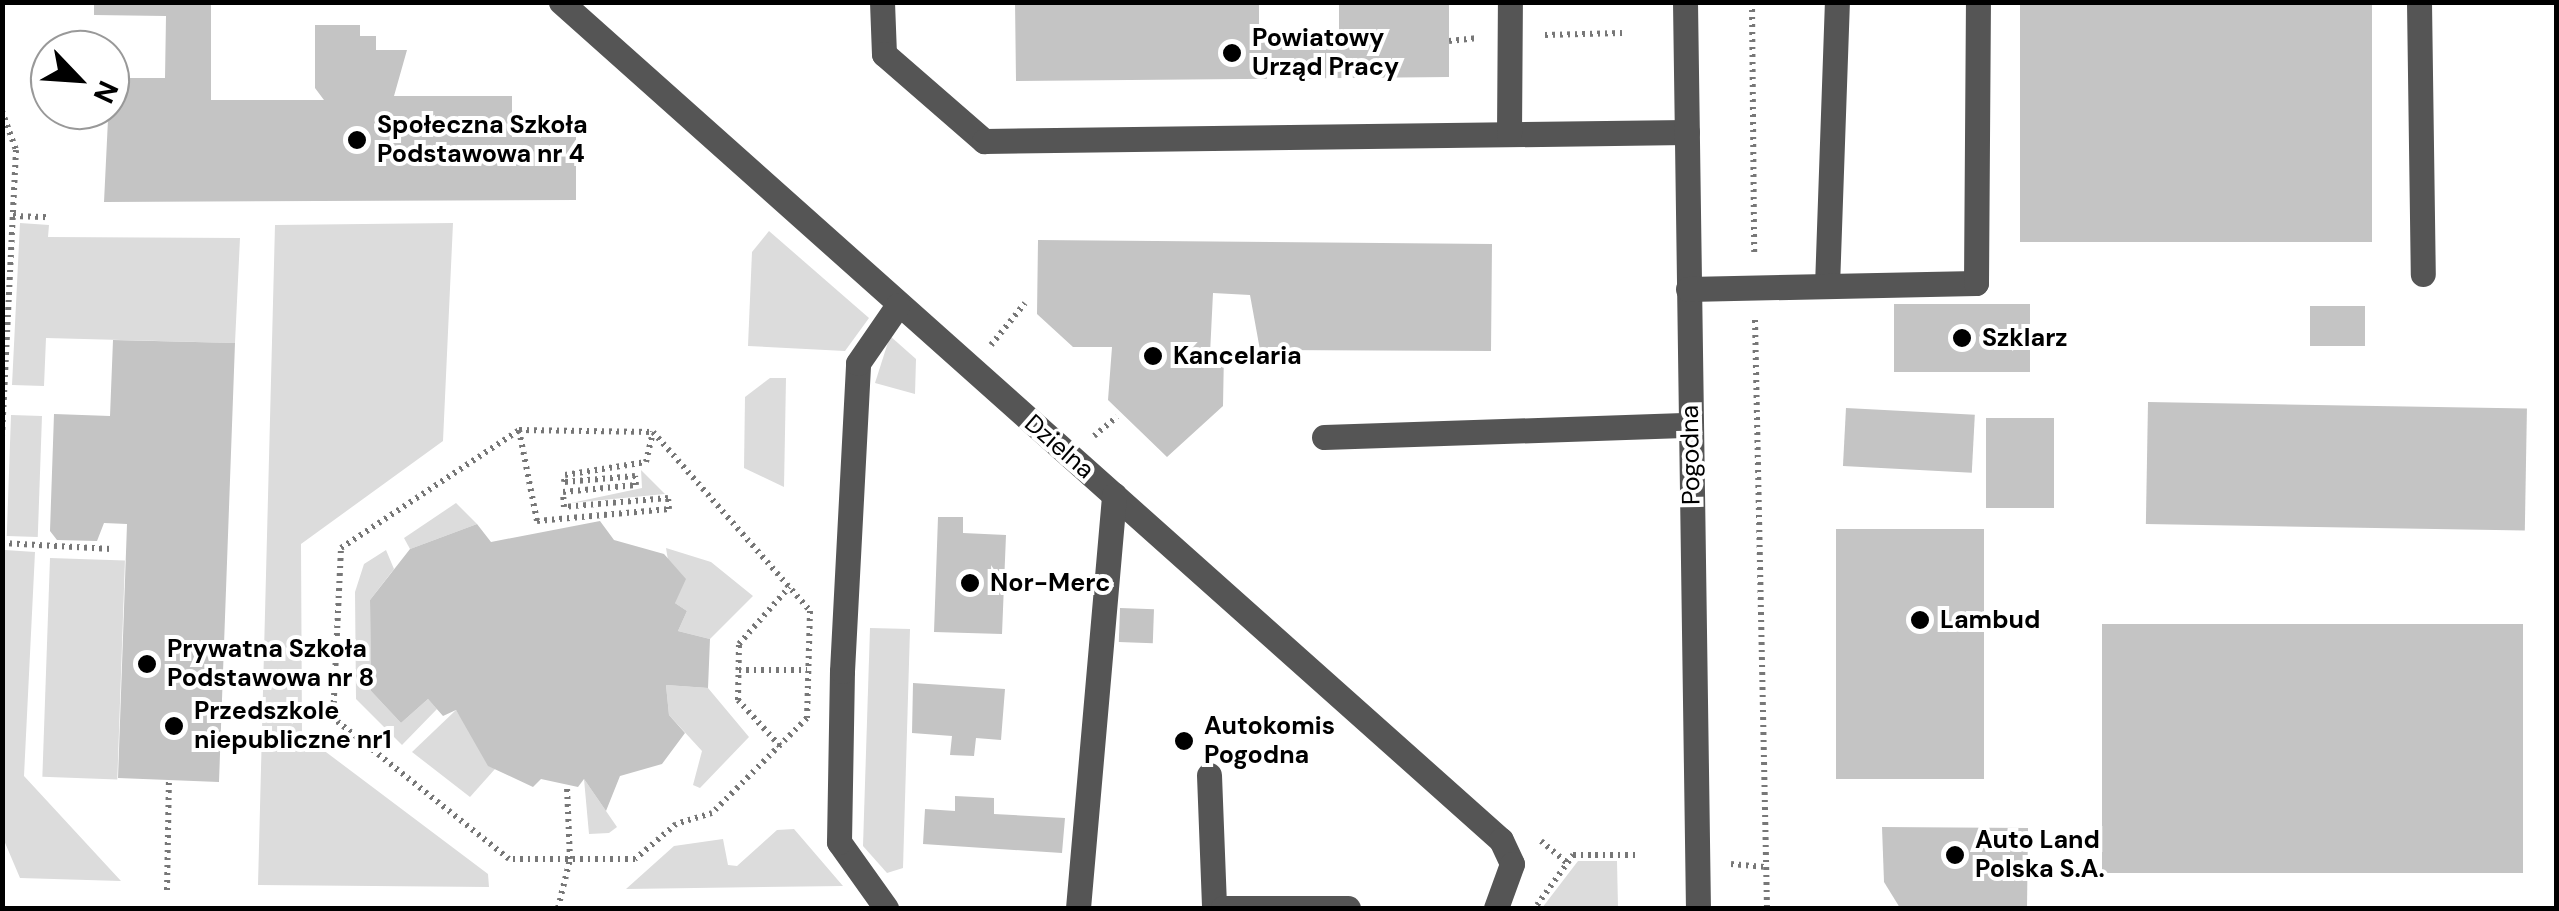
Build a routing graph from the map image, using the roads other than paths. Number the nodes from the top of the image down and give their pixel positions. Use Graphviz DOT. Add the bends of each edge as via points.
graph roads {
  1 [pos="562,2"];
  2 [pos="882,2"];
  3 [pos="1510,2"];
  4 [pos="1685,2"];
  5 [pos="1837,2"];
  6 [pos="1978,2"];
  7 [pos="2418,2"];
  8 [pos="1686,132"];
  9 [pos="1510,134"];
  10 [pos="2423,274"];
  11 [pos="1828,286"];
  12 [pos="1688,289"];
  13 [pos="898,305"];
  14 [pos="1691,425"];
  15 [pos="1324,438"];
  16 [pos="1114,495"];
  17 [pos="1209,775"];
  18 [pos="886,908"];
  19 [pos="1078,908"];
  20 [pos="1214,908"];
  21 [pos="1223,908"];
  22 [pos="1348,908"];
  23 [pos="1496,908"];
  24 [pos="1698,908"];
  1 -- 13 [label="street, Dzielna"];
  2 -- 9 [label="street" via="884,54 984,141"];
  3 -- 9 [label="street"];
  4 -- 8 [label="street, Pogodna"];
  5 -- 11 [label="street"];
  6 -- 11 [label="street" via="1976,284"];
  7 -- 10 [label="street"];
  8 -- 9 [label="street"];
  8 -- 12 [label="street, Pogodna"];
  11 -- 12 [label="street"];
  12 -- 14 [label="street, Pogodna"];
  13 -- 16 [label="street, Dzielna"];
  13 -- 18 [label="street" via="858,363 841,709 839,842"];
  14 -- 15 [label="street"];
  14 -- 24 [label="street, Pogodna"];
  16 -- 19 [label="street"];
  16 -- 23 [label="street, Dzielna" via="1501,840 1512,864"];
  17 -- 20 [label="street"];
  21 -- 22 [label="street"];
}
